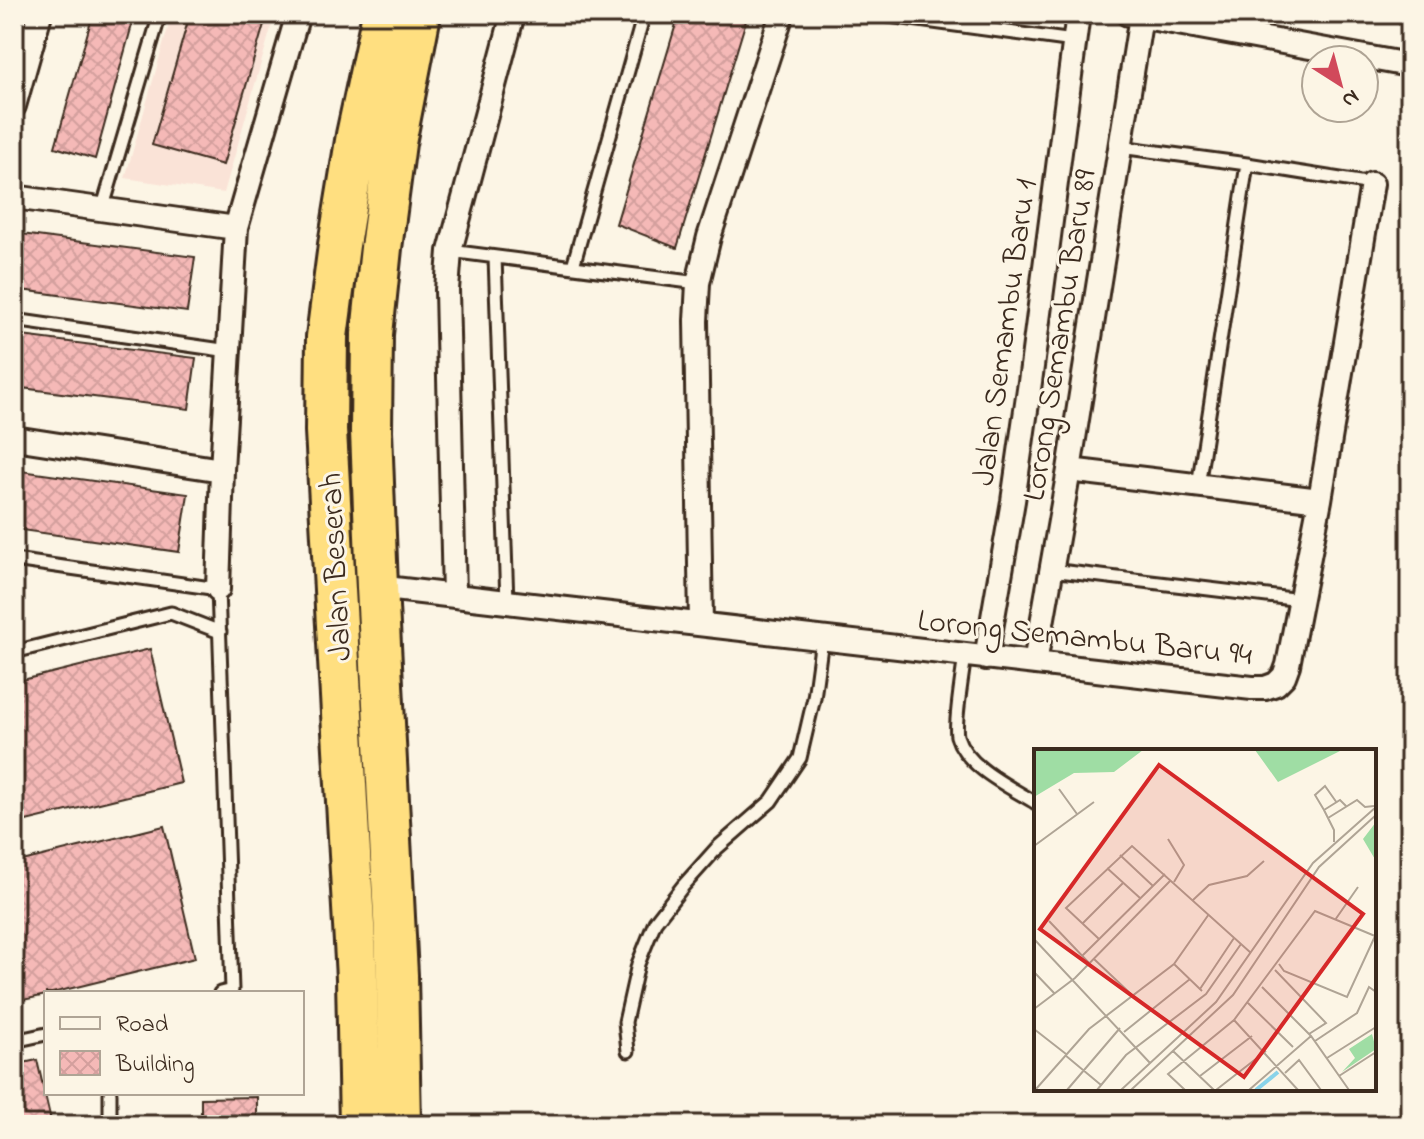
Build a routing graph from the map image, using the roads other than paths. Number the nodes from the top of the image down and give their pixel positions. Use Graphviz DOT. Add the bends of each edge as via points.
graph roads {
  1 [pos="40,14"];
  2 [pos="160,14"];
  3 [pos="298,14"];
  4 [pos="383,14"];
  5 [pos="420,14"];
  6 [pos="513,14"];
  7 [pos="644,14"];
  8 [pos="782,14"];
  9 [pos="874,14"];
  10 [pos="1078,14"];
  11 [pos="1134,15"];
  12 [pos="1074,41"];
  13 [pos="1409,65"];
  14 [pos="14,106"];
  15 [pos="1120,147"];
  16 [pos="1247,164"];
  17 [pos="1372,184"];
  18 [pos="14,197"];
  19 [pos="102,211"];
  20 [pos="236,228"];
  21 [pos="450,251"];
  22 [pos="495,257"];
  23 [pos="573,266"];
  24 [pos="698,283"];
  25 [pos="14,320"];
  26 [pos="229,351"];
  27 [pos="14,438"];
  28 [pos="222,470"];
  29 [pos="1069,470"];
  30 [pos="1198,486"];
  31 [pos="1320,500"];
  32 [pos="14,560"];
  33 [pos="1051,570"];
  34 [pos="377,587"];
  35 [pos="218,589"];
  36 [pos="454,596"];
  37 [pos="1301,600"];
  38 [pos="507,602"];
  39 [pos="701,624"];
  40 [pos="220,632"];
  41 [pos="822,639"];
  42 [pos="14,652"];
  43 [pos="976,657"];
  44 [pos="1035,663"];
  45 [pos="1034,802"];
  46 [pos="228,991"];
  47 [pos="44,1034"];
  48 [pos="14,1041"];
  49 [pos="628,1051"];
  50 [pos="110,1095"];
  51 [pos="110,1125"];
  52 [pos="360,1125"];
  53 [pos="400,1125"];
  1 -- 14 [label="street"];
  2 -- 19 [label="lane"];
  3 -- 20 [label="street"];
  4 -- 52 [label="highway, Jalan Beserah" via="357,135 327,337 326,431 357,978"];
  5 -- 34 [label="highway, Jalan Beserah" via="395,143 372,334"];
  6 -- 21 [label="street"];
  7 -- 23 [label="lane"];
  8 -- 24 [label="street"];
  9 -- 12 [label="lane"];
  10 -- 12 [label="street, Jalan Semambu Baru 1"];
  11 -- 13 [label="street, Lorong Semambu Baru 89"];
  11 -- 15 [label="street, Lorong Semambu Baru 89"];
  12 -- 43 [label="street, Jalan Semambu Baru 1" via="1013,501"];
  15 -- 16 [label="lane"];
  15 -- 29 [label="street, Lorong Semambu Baru 89"];
  16 -- 17 [label="lane"];
  16 -- 30 [label="lane"];
  17 -- 31 [label="street, Lorong Semambu Baru 94"];
  18 -- 19 [label="street"];
  19 -- 20 [label="street"];
  20 -- 26 [label="street"];
  21 -- 22 [label="lane"];
  21 -- 36 [label="street"];
  22 -- 23 [label="lane"];
  22 -- 38 [label="lane"];
  23 -- 24 [label="lane"];
  24 -- 39 [label="street"];
  25 -- 26 [label="lane"];
  26 -- 28 [label="street"];
  27 -- 28 [label="street"];
  28 -- 35 [label="street"];
  29 -- 30 [label="street"];
  29 -- 33 [label="street, Lorong Semambu Baru 89"];
  30 -- 31 [label="street"];
  31 -- 37 [label="street, Lorong Semambu Baru 94"];
  32 -- 35 [label="lane"];
  33 -- 37 [label="lane"];
  33 -- 44 [label="street, Lorong Semambu Baru 89"];
  34 -- 36 [label="street, Lorong Semambu Baru 94"];
  34 -- 53 [label="highway, Jalan Beserah"];
  35 -- 40 [label="lane"];
  36 -- 38 [label="street, Lorong Semambu Baru 94"];
  37 -- 44 [label="street, Lorong Semambu Baru 94" via="1284,676 1265,688"];
  38 -- 39 [label="street, Lorong Semambu Baru 94"];
  39 -- 41 [label="street, Lorong Semambu Baru 94"];
  40 -- 42 [label="lane" via="171,613"];
  40 -- 46 [label="lane" via="232,990"];
  41 -- 43 [label="street, Lorong Semambu Baru 94"];
  41 -- 49 [label="lane" via="800,758 771,801 717,848 655,922 638,964 625,1022"];
  43 -- 44 [label="street, Lorong Semambu Baru 94"];
  43 -- 45 [label="lane" via="956,733 977,766"];
  47 -- 48 [label="lane"];
  50 -- 51 [label="lane"];
}
